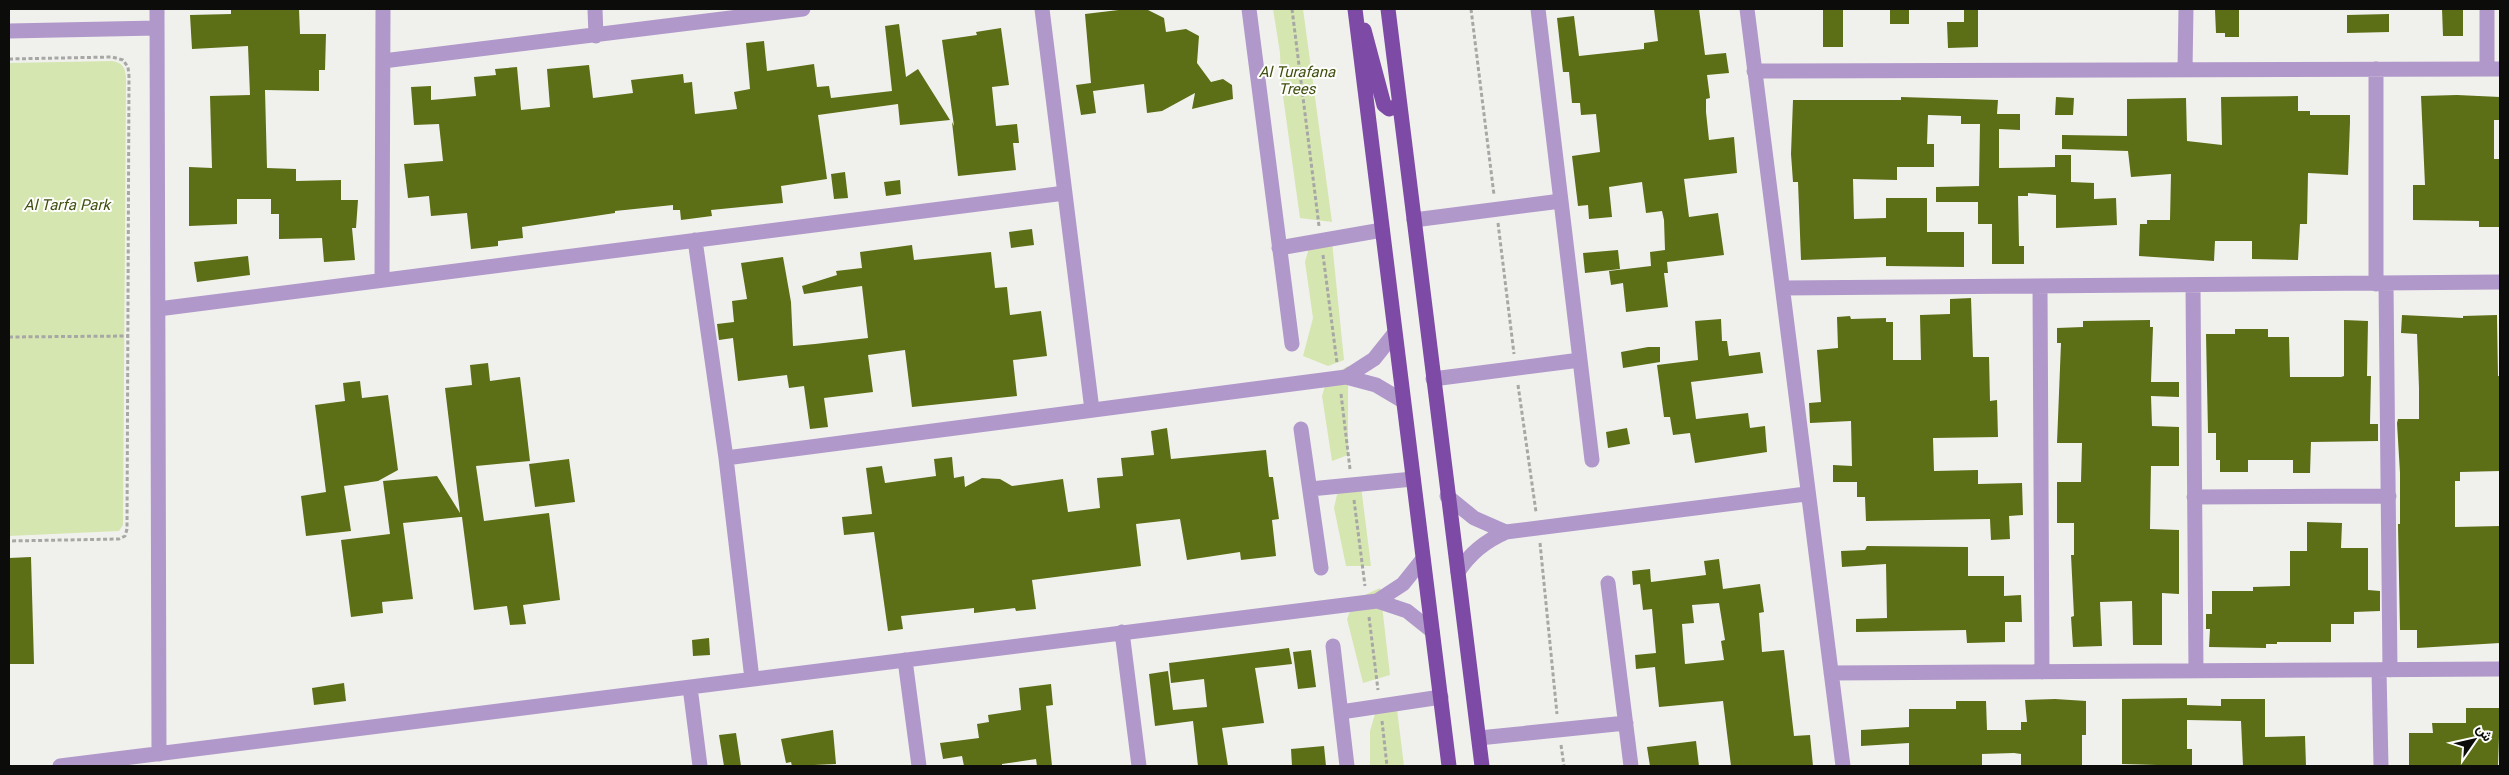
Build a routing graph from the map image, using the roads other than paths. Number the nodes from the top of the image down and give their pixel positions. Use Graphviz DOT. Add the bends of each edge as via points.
graph roads {
  1 [pos="157,9"];
  2 [pos="383,9"];
  3 [pos="595,9"];
  4 [pos="803,9"];
  5 [pos="1042,9"];
  6 [pos="1249,9"];
  7 [pos="1388,9"];
  8 [pos="1538,9"];
  9 [pos="1747,9"];
  10 [pos="2186,9"];
  11 [pos="2487,9"];
  12 [pos="1355,11"];
  13 [pos="157,28"];
  14 [pos="9,31"];
  15 [pos="596,36"];
  16 [pos="383,62"];
  17 [pos="2376,69"];
  18 [pos="2494,69"];
  19 [pos="2185,70"];
  20 [pos="1754,71"];
  21 [pos="1400,105"];
  22 [pos="1064,193"];
  23 [pos="1561,201"];
  24 [pos="1414,220"];
  25 [pos="1382,230"];
  26 [pos="695,240"];
  27 [pos="1279,248"];
  28 [pos="382,280"];
  29 [pos="2500,282"];
  30 [pos="2381,284"];
  31 [pos="2040,286"];
  32 [pos="2193,286"];
  33 [pos="1783,288"];
  34 [pos="158,309"];
  35 [pos="1394,334"];
  36 [pos="1292,344"];
  37 [pos="1580,360"];
  38 [pos="1346,377"];
  39 [pos="1433,379"];
  40 [pos="1403,401"];
  41 [pos="1092,410"];
  42 [pos="1301,429"];
  43 [pos="726,458"];
  44 [pos="1592,460"];
  45 [pos="1413,478"];
  46 [pos="1310,490"];
  47 [pos="1806,494"];
  48 [pos="1447,496"];
  49 [pos="2389,496"];
  50 [pos="2194,497"];
  51 [pos="1506,532"];
  52 [pos="1423,559"];
  53 [pos="1320,568"];
  54 [pos="1458,572"];
  55 [pos="1608,583"];
  56 [pos="1377,601"];
  57 [pos="1432,631"];
  58 [pos="1122,632"];
  59 [pos="1333,646"];
  60 [pos="905,660"];
  61 [pos="2500,669"];
  62 [pos="2384,670"];
  63 [pos="2196,671"];
  64 [pos="2042,672"];
  65 [pos="1831,673"];
  66 [pos="752,679"];
  67 [pos="690,688"];
  68 [pos="1441,697"];
  69 [pos="1341,712"];
  70 [pos="1626,723"];
  71 [pos="1479,738"];
  72 [pos="159,754"];
  73 [pos="60,766"];
  74 [pos="700,766"];
  75 [pos="919,766"];
  76 [pos="1139,766"];
  77 [pos="1347,766"];
  78 [pos="1449,766"];
  79 [pos="1482,766"];
  80 [pos="1631,766"];
  81 [pos="1842,766"];
  82 [pos="2381,766"];
  1 -- 13 [label="street"];
  2 -- 16 [label="street"];
  3 -- 15 [label="street"];
  4 -- 15 [label="street"];
  5 -- 22 [label="street"];
  6 -- 27 [label="street"];
  7 -- 21 [label="main road"];
  8 -- 23 [label="street"];
  9 -- 20 [label="street"];
  10 -- 19 [label="street"];
  11 -- 18 [label="street"];
  12 -- 21 [label="main road" via="1369,45 1384,105 1389,109"];
  12 -- 25 [label="main road"];
  13 -- 14 [label="street"];
  13 -- 34 [label="street"];
  15 -- 16 [label="street"];
  16 -- 28 [label="street"];
  17 -- 18 [label="street"];
  17 -- 19 [label="street"];
  17 -- 30 [label="street"];
  19 -- 20 [label="street"];
  20 -- 33 [label="street"];
  21 -- 24 [label="main road"];
  22 -- 26 [label="street"];
  22 -- 41 [label="street"];
  23 -- 24 [label="street"];
  23 -- 37 [label="street"];
  24 -- 39 [label="main road"];
  25 -- 27 [label="street"];
  25 -- 35 [label="main road"];
  26 -- 28 [label="street"];
  26 -- 43 [label="street"];
  27 -- 36 [label="street"];
  28 -- 34 [label="street"];
  29 -- 30 [label="street"];
  30 -- 32 [label="street"];
  30 -- 49 [label="street"];
  31 -- 32 [label="street"];
  31 -- 33 [label="street"];
  31 -- 64 [label="street"];
  32 -- 50 [label="street"];
  33 -- 47 [label="street"];
  34 -- 72 [label="street"];
  35 -- 38 [label="street" via="1374,359"];
  35 -- 40 [label="main road"];
  37 -- 39 [label="street"];
  37 -- 44 [label="street"];
  38 -- 40 [label="street" via="1376,385"];
  38 -- 41 [label="street"];
  39 -- 48 [label="main road"];
  40 -- 45 [label="main road"];
  41 -- 43 [label="street"];
  42 -- 46 [label="street"];
  43 -- 66 [label="street"];
  45 -- 46 [label="street"];
  45 -- 52 [label="main road"];
  46 -- 53 [label="street"];
  47 -- 51 [label="street"];
  47 -- 65 [label="street"];
  48 -- 51 [label="street" via="1474,518"];
  48 -- 54 [label="main road"];
  49 -- 50 [label="street"];
  49 -- 62 [label="street"];
  50 -- 63 [label="street"];
  51 -- 54 [label="street" via="1473,552"];
  52 -- 56 [label="street" via="1403,584"];
  52 -- 57 [label="main road"];
  54 -- 71 [label="main road"];
  55 -- 70 [label="street"];
  56 -- 57 [label="street" via="1407,612"];
  56 -- 58 [label="street"];
  57 -- 68 [label="main road"];
  58 -- 60 [label="street"];
  58 -- 76 [label="street"];
  59 -- 69 [label="street"];
  60 -- 66 [label="street"];
  60 -- 75 [label="street"];
  61 -- 62 [label="street"];
  62 -- 63 [label="street"];
  62 -- 82 [label="street"];
  63 -- 64 [label="street"];
  64 -- 65 [label="street"];
  65 -- 81 [label="street"];
  66 -- 67 [label="street"];
  67 -- 72 [label="street"];
  67 -- 74 [label="street"];
  68 -- 69 [label="street"];
  68 -- 78 [label="main road"];
  69 -- 77 [label="street"];
  70 -- 71 [label="street"];
  70 -- 80 [label="street"];
  71 -- 79 [label="main road"];
  72 -- 73 [label="street"];
}
